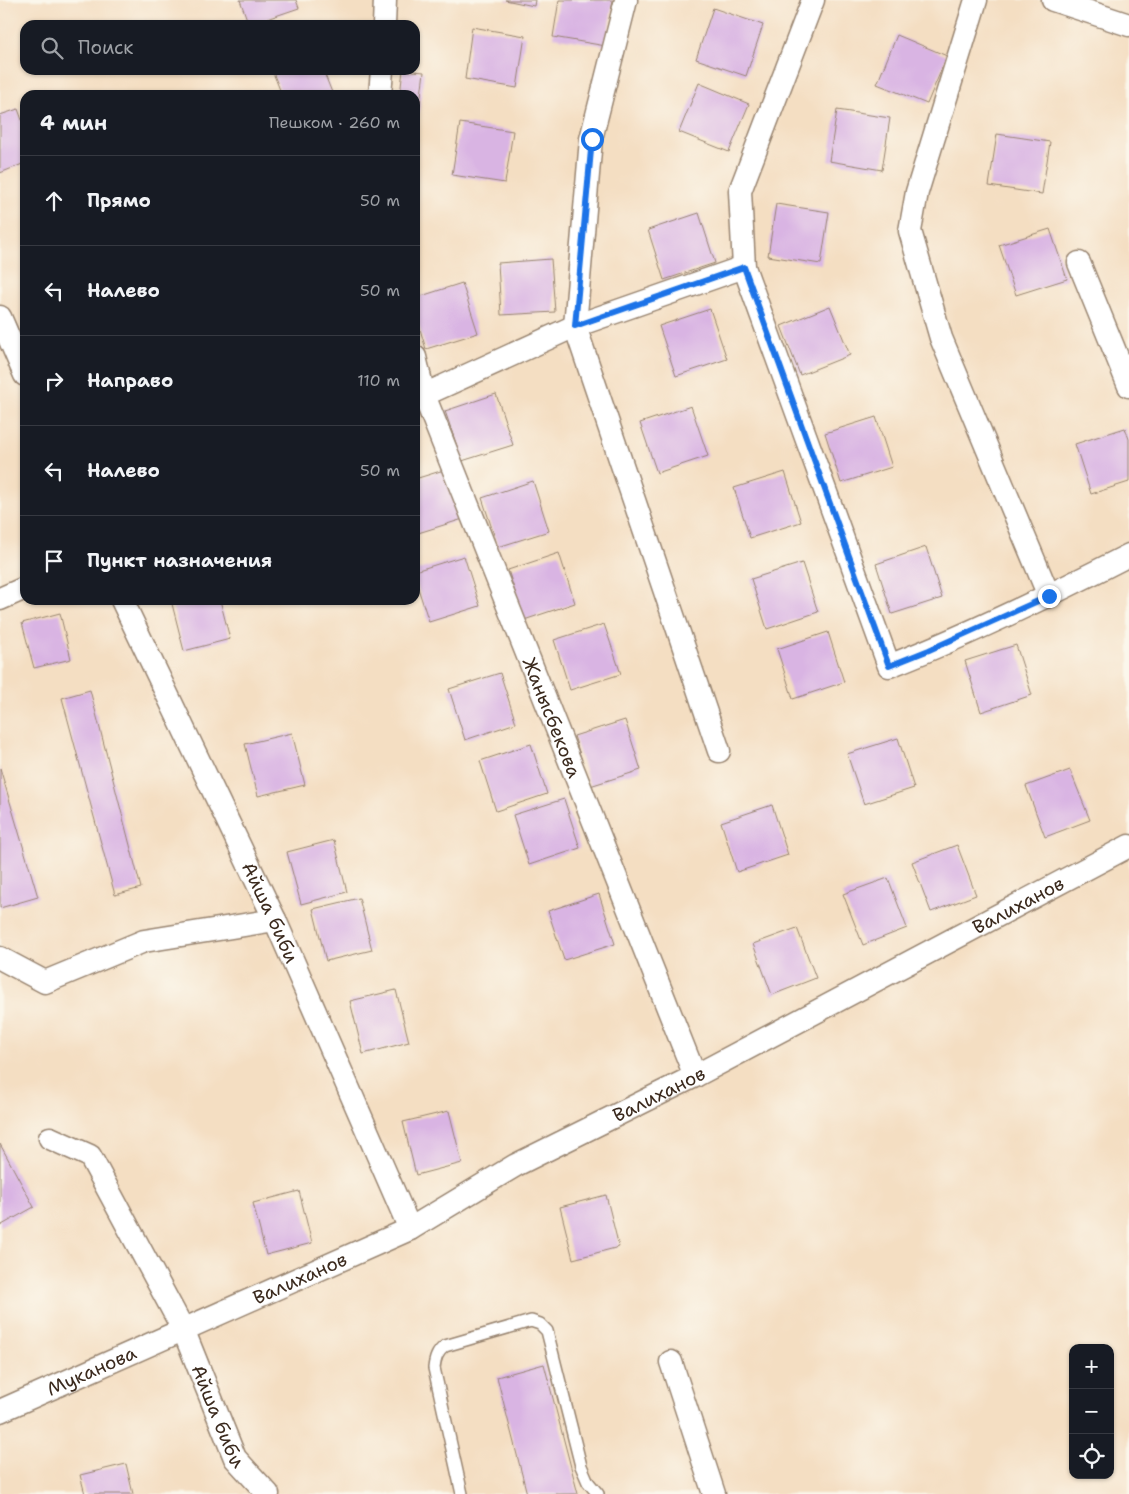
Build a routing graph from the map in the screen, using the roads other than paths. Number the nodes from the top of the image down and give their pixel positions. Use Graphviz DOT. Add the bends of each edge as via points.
graph roads {
  1 [pos="385,0"];
  2 [pos="626,0"];
  3 [pos="813,0"];
  4 [pos="976,0"];
  5 [pos="1053,0"];
  6 [pos="384,20"];
  7 [pos="1129,25"];
  8 [pos="382,75"];
  9 [pos="380,90"];
  10 [pos="1079,263"];
  11 [pos="744,267"];
  12 [pos="0,317"];
  13 [pos="575,326"];
  14 [pos="20,364"];
  15 [pos="420,378"];
  16 [pos="1129,386"];
  17 [pos="424,395"];
  18 [pos="1129,555"];
  19 [pos="20,590"];
  20 [pos="1049,596"];
  21 [pos="0,600"];
  22 [pos="124,605"];
  23 [pos="719,751"];
  24 [pos="1129,846"];
  25 [pos="275,920"];
  26 [pos="0,958"];
  27 [pos="695,1076"];
  28 [pos="50,1138"];
  29 [pos="410,1229"];
  30 [pos="183,1329"];
  31 [pos="671,1362"];
  32 [pos="0,1411"];
  33 [pos="268,1494"];
  34 [pos="462,1494"];
  35 [pos="598,1494"];
  36 [pos="714,1494"];
  1 -- 6 [label="street"];
  2 -- 13 [label="street" via="592,139"];
  3 -- 11 [label="street" via="740,192"];
  4 -- 20 [label="street" via="917,192 910,231 941,338"];
  5 -- 7 [label="street"];
  8 -- 9 [label="street"];
  10 -- 16 [label="street"];
  11 -- 13 [label="street"];
  11 -- 20 [label="street" via="889,666"];
  12 -- 14 [label="street"];
  13 -- 17 [label="street"];
  13 -- 23 [label="street"];
  15 -- 17 [label="street, Жанысбекова"];
  17 -- 27 [label="street, Жанысбекова"];
  18 -- 20 [label="street"];
  19 -- 21 [label="street"];
  22 -- 25 [label="street, Айша биби"];
  24 -- 27 [label="street, Валиханов"];
  25 -- 26 [label="street" via="144,940 45,982"];
  25 -- 29 [label="street, Айша биби"];
  27 -- 29 [label="street, Валиханов" via="516,1165"];
  28 -- 30 [label="street, Айша биби" via="90,1156"];
  29 -- 30 [label="street, Валиханов"];
  30 -- 32 [label="street, Муканова"];
  30 -- 33 [label="street, Айша биби" via="235,1458"];
  31 -- 36 [label="street"];
  34 -- 35 [label="lane" via="434,1368 435,1360 439,1350 445,1346 531,1321 547,1331 581,1466"];
}
